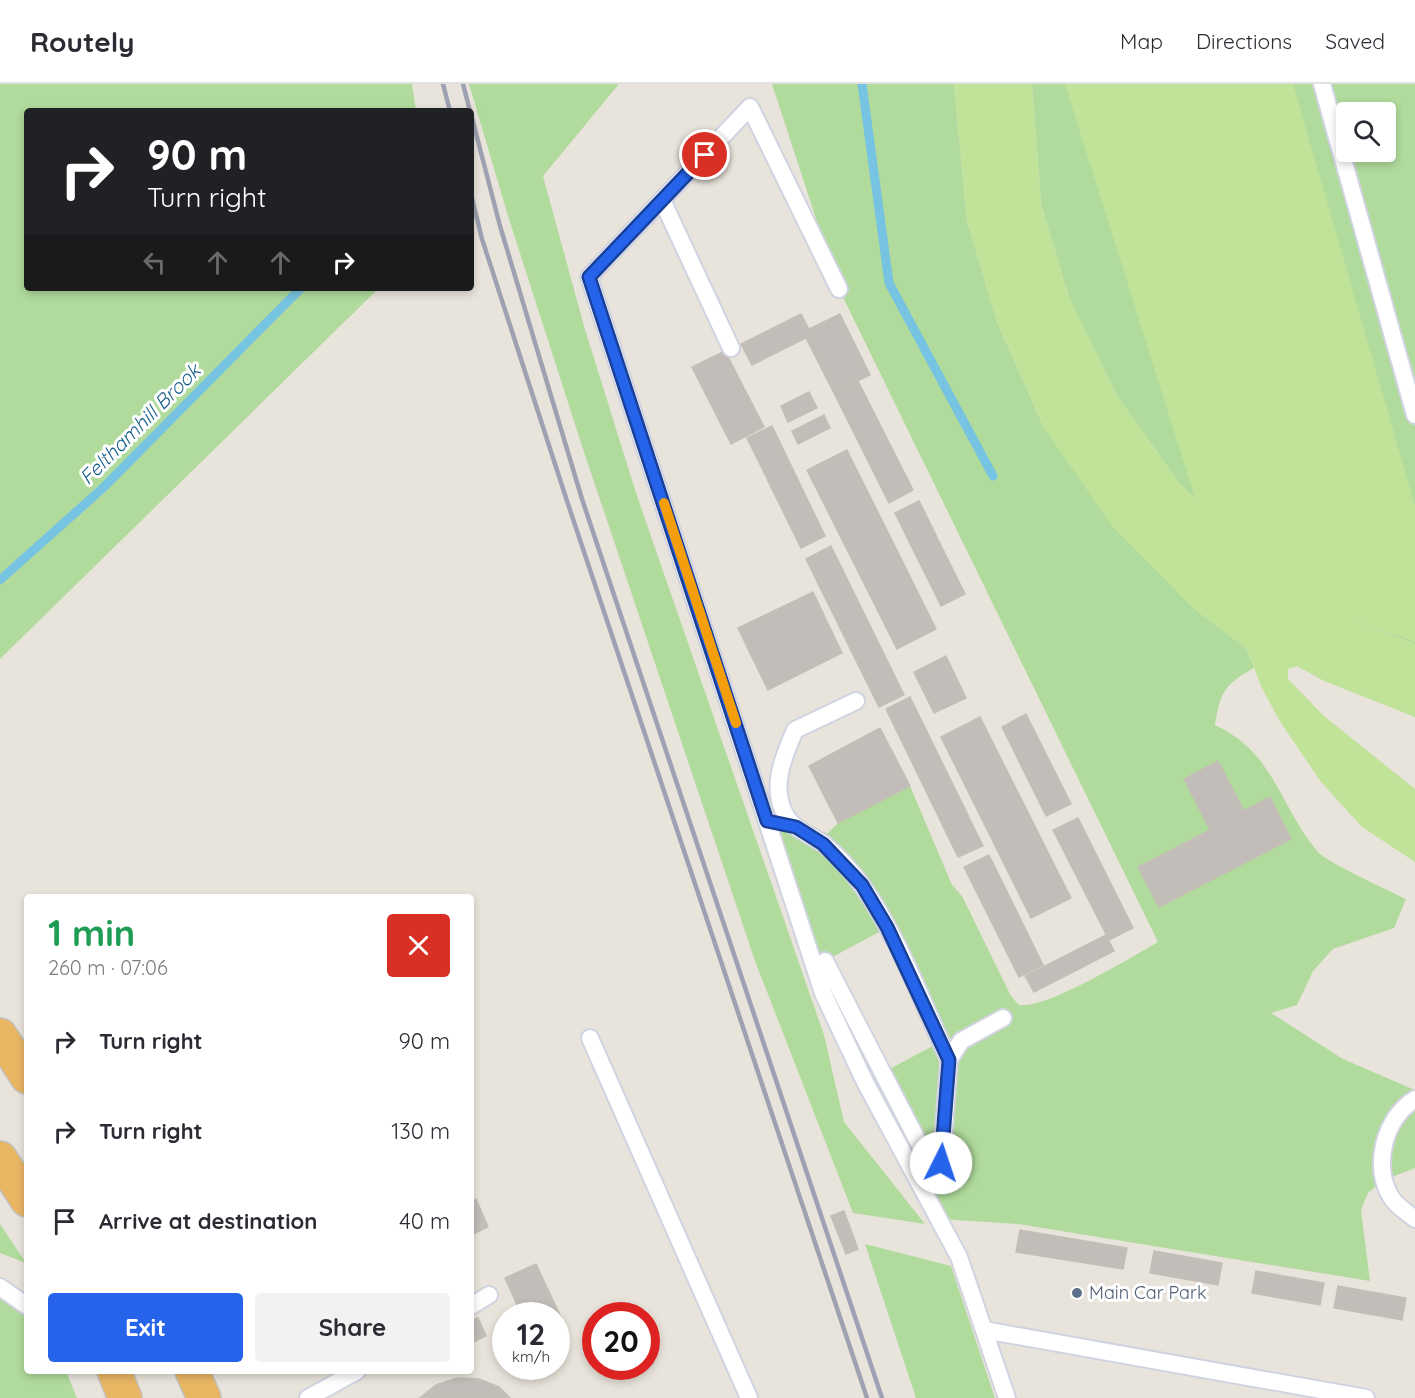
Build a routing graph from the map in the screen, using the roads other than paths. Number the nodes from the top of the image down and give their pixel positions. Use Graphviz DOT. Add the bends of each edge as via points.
graph roads {
  1 [pos="1322,84"];
  2 [pos="662,200"];
  3 [pos="839,289"];
  4 [pos="731,348"];
  5 [pos="1415,415"];
  6 [pos="856,701"];
  7 [pos="779,768"];
  8 [pos="753,774"];
  9 [pos="767,821"];
  10 [pos="796,827"];
  11 [pos="825,961"];
  12 [pos="1003,1017"];
  13 [pos="0,1035"];
  14 [pos="590,1038"];
  15 [pos="949,1060"];
  16 [pos="24,1072"];
  17 [pos="1415,1099"];
  18 [pos="0,1158"];
  19 [pos="24,1195"];
  20 [pos="1415,1218"];
  21 [pos="0,1287"];
  22 [pos="489,1295"];
  23 [pos="24,1303"];
  24 [pos="474,1304"];
  25 [pos="984,1330"];
  26 [pos="115,1374"];
  27 [pos="193,1374"];
  28 [pos="352,1374"];
  29 [pos="125,1398"];
  30 [pos="204,1398"];
  31 [pos="308,1398"];
  32 [pos="749,1398"];
  33 [pos="1007,1398"];
  34 [pos="1366,1398"];
  1 -- 5 [label="lane"];
  2 -- 3 [label="lane" via="750,107"];
  2 -- 4 [label="lane"];
  2 -- 8 [label="lane" via="589,277"];
  6 -- 7 [label="lane" via="795,730"];
  7 -- 8 [label="lane"];
  7 -- 10 [label="lane" via="784,814"];
  8 -- 9 [label="lane"];
  9 -- 10 [label="lane"];
  9 -- 25 [label="lane" via="823,993 959,1257"];
  10 -- 15 [label="lane" via="823,844 862,885 887,927"];
  11 -- 15 [label="lane" via="940,1184"];
  12 -- 15 [label="lane" via="961,1041"];
  13 -- 16 [label="highway"];
  14 -- 32 [label="lane"];
  17 -- 20 [label="lane" via="1388,1130 1382,1181 1392,1200"];
  18 -- 19 [label="highway"];
  21 -- 23 [label="lane"];
  22 -- 24 [label="lane"];
  25 -- 33 [label="lane"];
  25 -- 34 [label="lane"];
  26 -- 29 [label="highway"];
  27 -- 30 [label="highway"];
  28 -- 31 [label="lane"];
}
